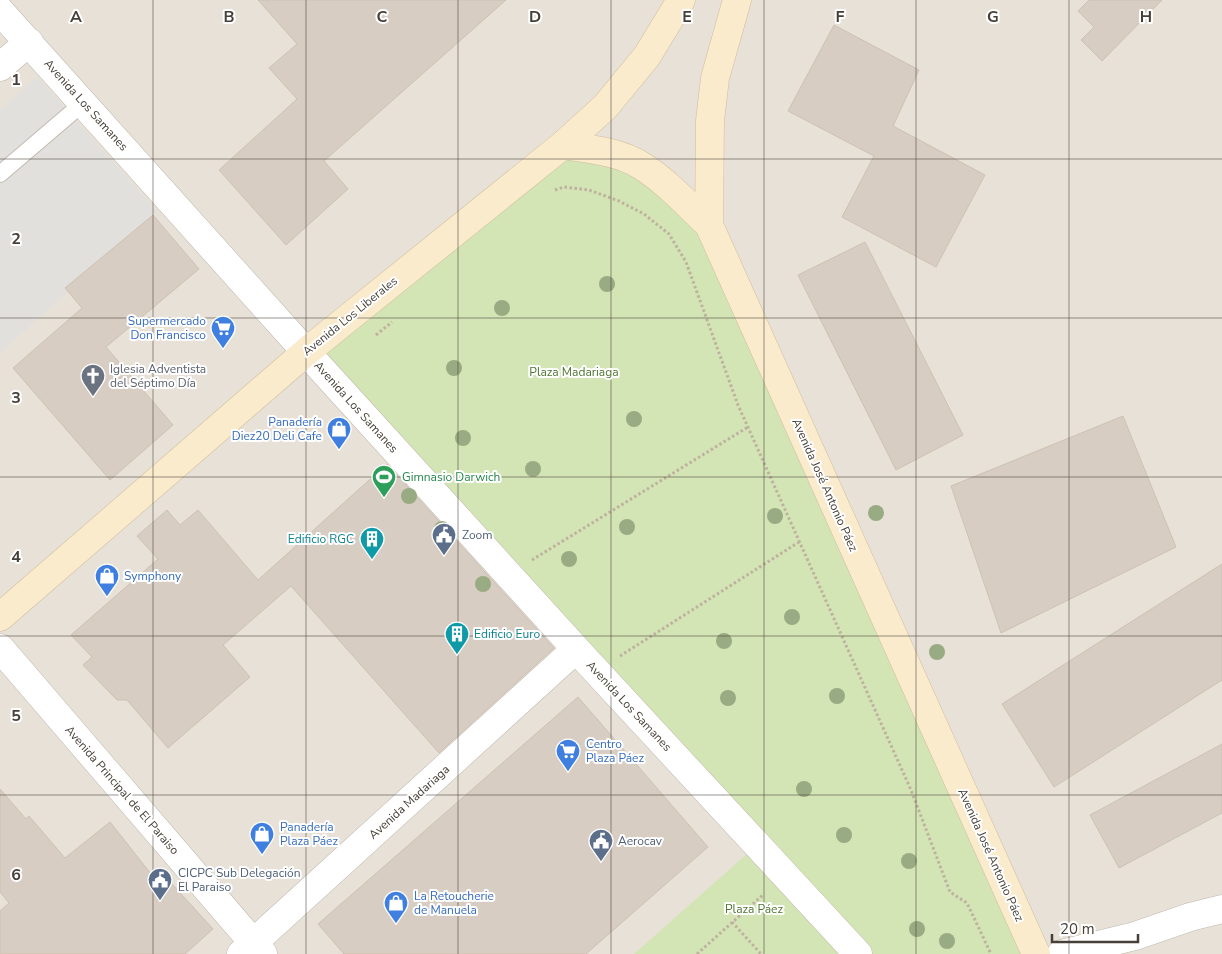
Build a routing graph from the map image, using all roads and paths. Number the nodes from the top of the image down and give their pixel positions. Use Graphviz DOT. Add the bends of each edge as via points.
graph roads {
  1 [pos="681,0"];
  2 [pos="737,0"];
  3 [pos="0,11"];
  4 [pos="29,42"];
  5 [pos="0,67"];
  6 [pos="84,103"];
  7 [pos="563,145"];
  8 [pos="0,174"];
  9 [pos="552,191"];
  10 [pos="709,225"];
  11 [pos="393,322"];
  12 [pos="369,338"];
  13 [pos="306,352"];
  14 [pos="748,427"];
  15 [pos="799,542"];
  16 [pos="527,563"];
  17 [pos="0,617"];
  18 [pos="0,648"];
  19 [pos="576,649"];
  20 [pos="616,658"];
  21 [pos="770,888"];
  22 [pos="1222,909"];
  23 [pos="732,922"];
  24 [pos="252,950"];
  25 [pos="697,954"];
  26 [pos="761,954"];
  27 [pos="858,954"];
  28 [pos="991,954"];
  29 [pos="1036,954"];
  30 [pos="1061,954"];
  1 -- 7 [label="main road, Avenida Los Liberales" via="641,63 605,107"];
  2 -- 10 [label="main road, Avenida José Antonio Páez" via="715,78 710,129"];
  3 -- 4 [label="street, Avenida Los Samanes"];
  4 -- 5 [label="street"];
  4 -- 6 [label="street, Avenida Los Samanes"];
  6 -- 8 [label="lane"];
  6 -- 13 [label="street, Avenida Los Samanes"];
  7 -- 10 [label="main road" via="610,153 641,165 667,184"];
  7 -- 13 [label="main road, Avenida Los Liberales"];
  9 -- 14 [label="path" via="564,187 596,192 644,214 669,234 686,262"];
  10 -- 29 [label="main road, Avenida José Antonio Páez"];
  11 -- 12 [label="path"];
  13 -- 17 [label="main road, Avenida Los Liberales"];
  13 -- 19 [label="street, Avenida Los Samanes"];
  14 -- 15 [label="path"];
  14 -- 16 [label="path"];
  15 -- 20 [label="path"];
  15 -- 28 [label="path" via="911,790 950,892 967,902"];
  18 -- 24 [label="street, Avenida Principal de El Paraiso"];
  19 -- 24 [label="street, Avenida Madariaga"];
  19 -- 27 [label="street, Avenida Los Samanes"];
  21 -- 23 [label="path"];
  22 -- 30 [label="street" via="1135,936"];
  23 -- 25 [label="path"];
  23 -- 26 [label="path"];
}
